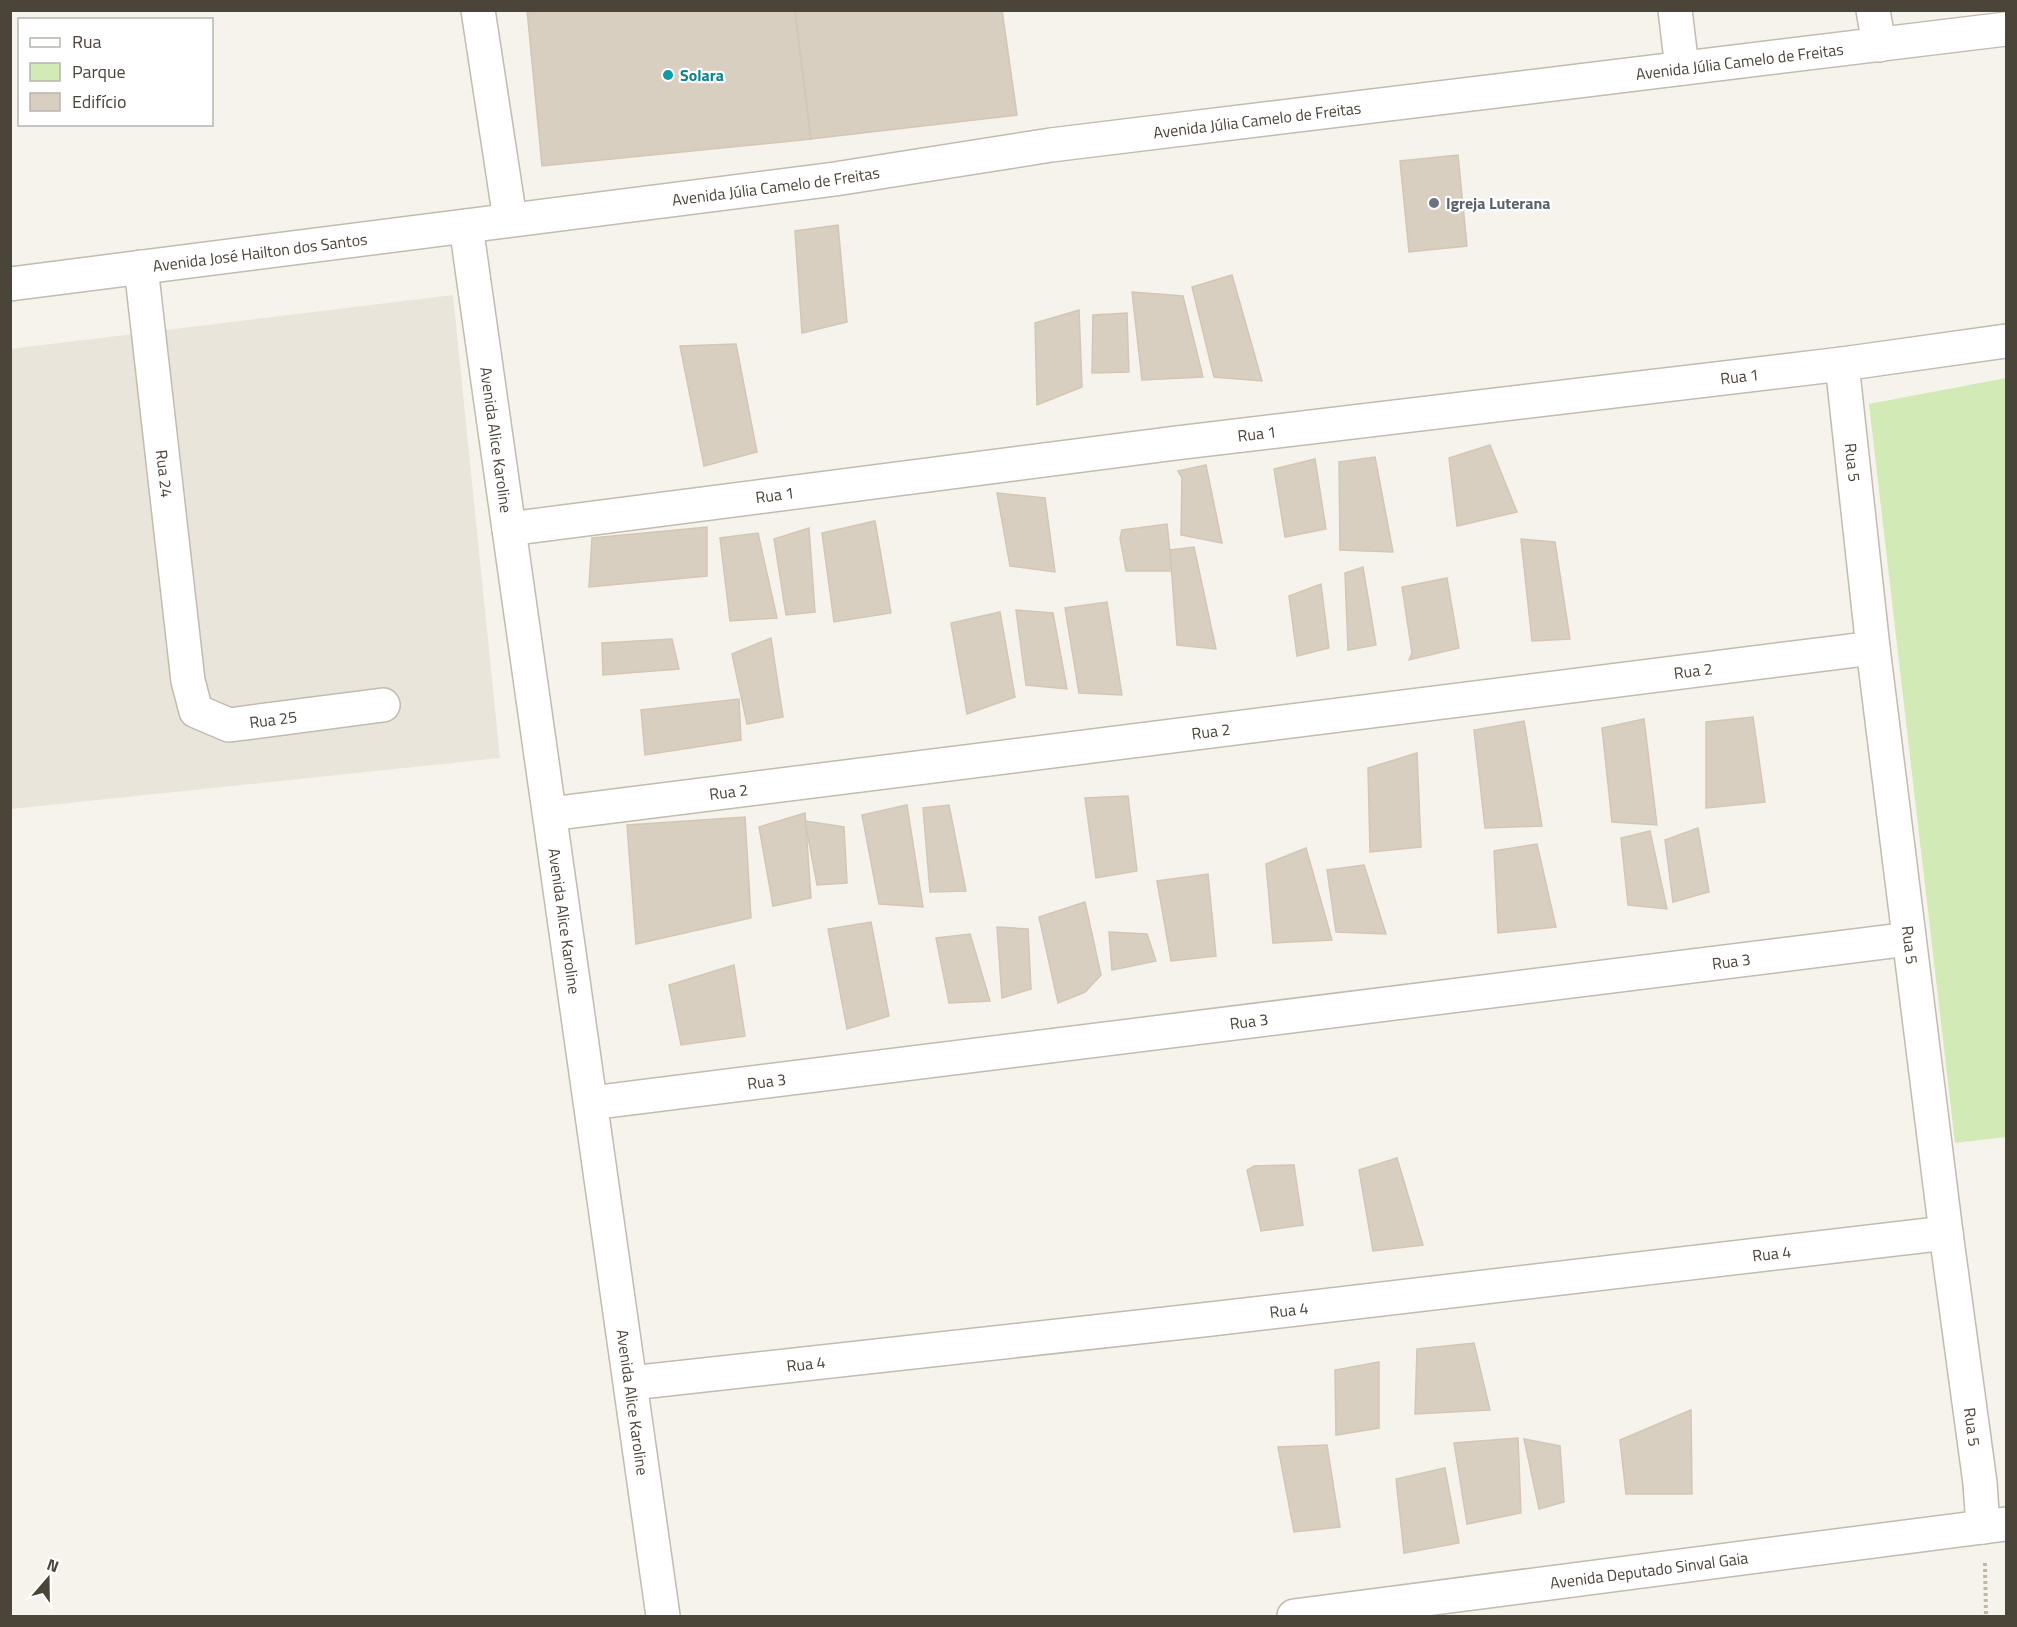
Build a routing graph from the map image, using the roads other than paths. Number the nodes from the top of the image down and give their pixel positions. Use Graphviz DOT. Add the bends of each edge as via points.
graph roads {
  1 [pos="478,10"];
  2 [pos="1675,10"];
  3 [pos="1873,10"];
  4 [pos="2007,29"];
  5 [pos="1879,45"];
  6 [pos="1682,68"];
  7 [pos="510,219"];
  8 [pos="466,226"];
  9 [pos="141,267"];
  10 [pos="10,284"];
  11 [pos="2007,341"];
  12 [pos="1842,364"];
  13 [pos="509,529"];
  14 [pos="1873,648"];
  15 [pos="188,681"];
  16 [pos="383,705"];
  17 [pos="550,814"];
  18 [pos="1909,939"];
  19 [pos="591,1103"];
  20 [pos="1946,1233"];
  21 [pos="631,1383"];
  22 [pos="1995,1525"];
  23 [pos="663,1617"];
  24 [pos="1294,1617"];
  1 -- 7 [label="street"];
  2 -- 6 [label="street"];
  3 -- 5 [label="street"];
  4 -- 5 [label="street, Avenida Júlia Camelo de Freitas"];
  5 -- 6 [label="street, Avenida Júlia Camelo de Freitas"];
  6 -- 7 [label="street, Avenida Júlia Camelo de Freitas" via="1051,145 835,178"];
  7 -- 8 [label="street, Avenida José Hailton dos Santos"];
  8 -- 9 [label="street, Avenida José Hailton dos Santos"];
  8 -- 13 [label="street, Avenida Alice Karoline"];
  9 -- 10 [label="street, Avenida José Hailton dos Santos"];
  9 -- 15 [label="street, Rua 24"];
  11 -- 12 [label="street, Rua 1"];
  12 -- 13 [label="street, Rua 1" via="1176,442"];
  12 -- 14 [label="street, Rua 5"];
  13 -- 17 [label="street, Avenida Alice Karoline"];
  14 -- 17 [label="street, Rua 2"];
  14 -- 18 [label="street, Rua 5"];
  15 -- 16 [label="street, Rua 25" via="196,711 229,725"];
  17 -- 19 [label="street, Avenida Alice Karoline"];
  18 -- 19 [label="street, Rua 3"];
  18 -- 20 [label="street, Rua 5"];
  19 -- 21 [label="street, Avenida Alice Karoline"];
  20 -- 21 [label="street, Rua 4"];
  20 -- 22 [label="street, Rua 5" via="1980,1483"];
  21 -- 23 [label="street, Avenida Alice Karoline"];
  22 -- 24 [label="street, Avenida Deputado Sinval Gaia"];
}
